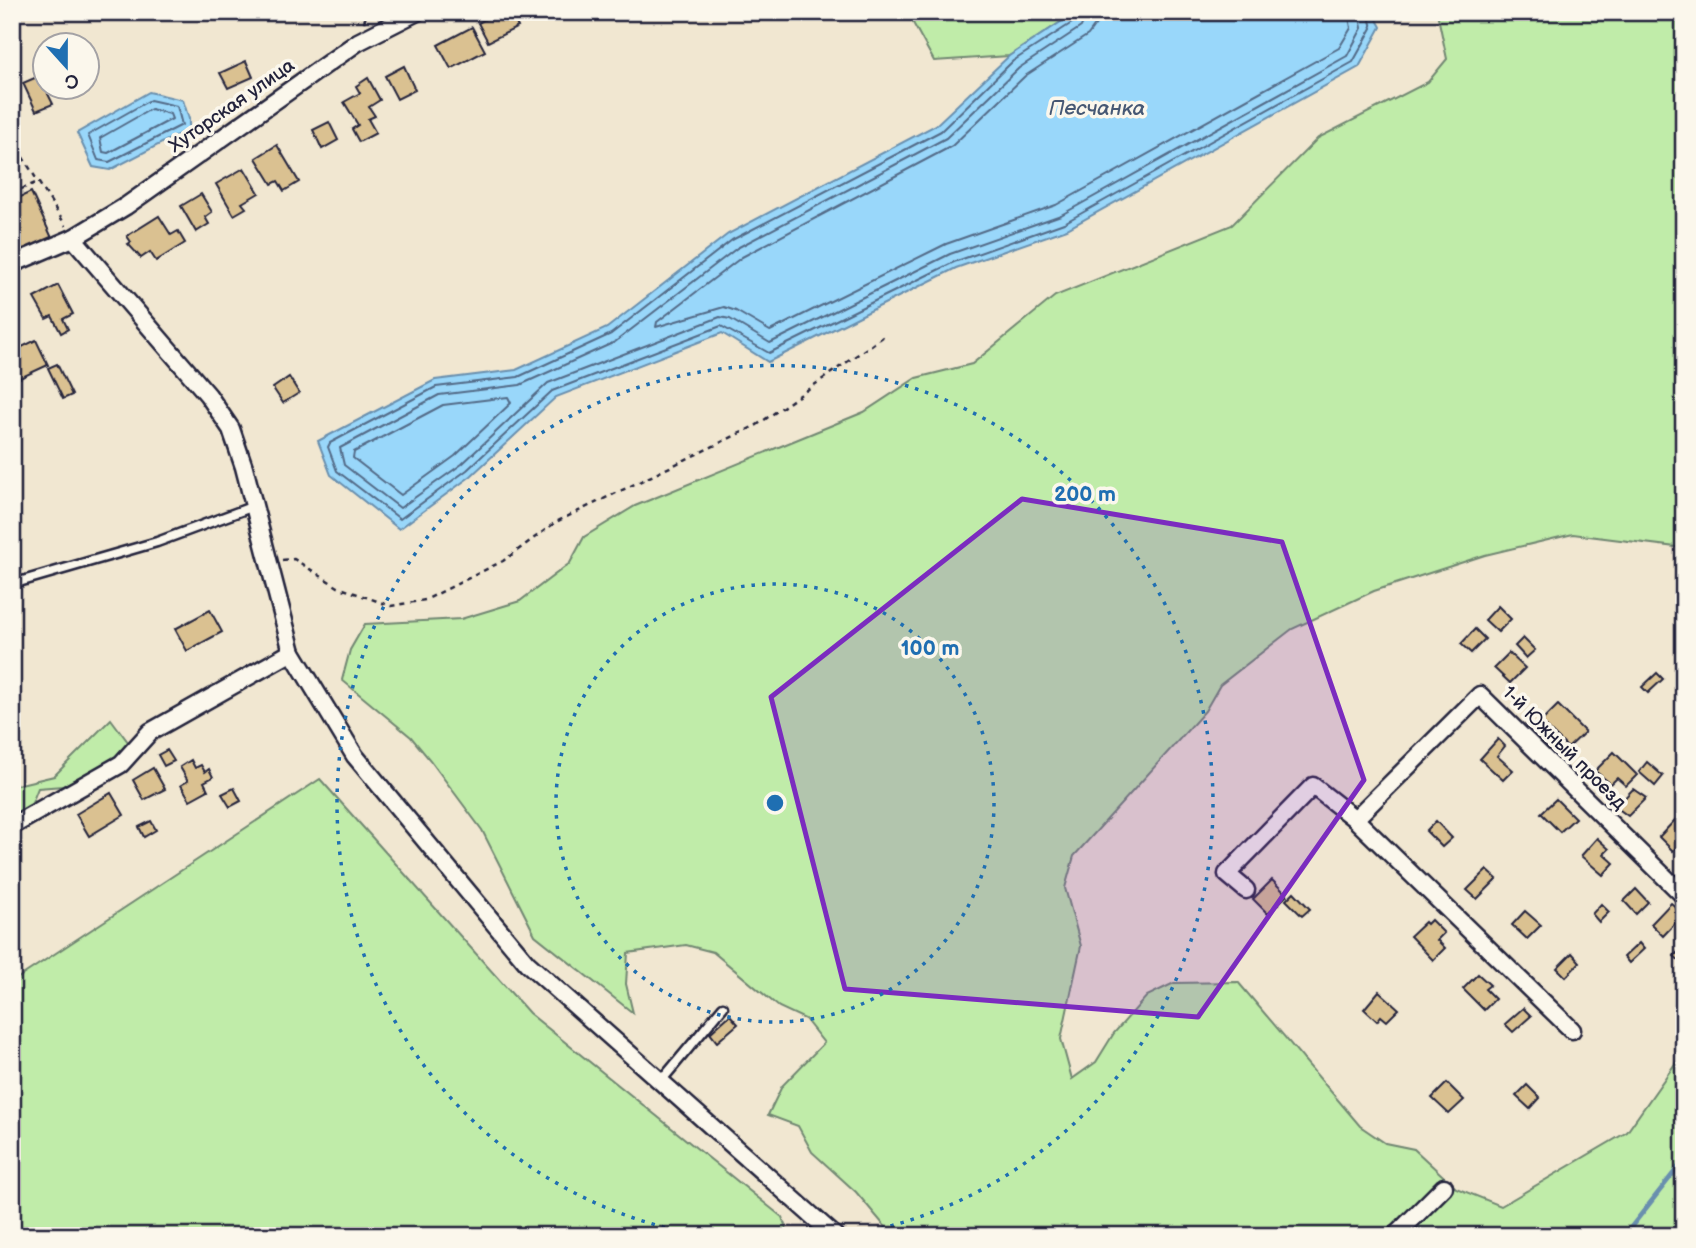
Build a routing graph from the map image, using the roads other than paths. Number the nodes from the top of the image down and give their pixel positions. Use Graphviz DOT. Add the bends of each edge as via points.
graph roads {
  1 [pos="417,12"];
  2 [pos="73,238"];
  3 [pos="12,264"];
  4 [pos="254,506"];
  5 [pos="12,584"];
  6 [pos="292,652"];
  7 [pos="1355,819"];
  8 [pos="12,826"];
  9 [pos="1246,890"];
  10 [pos="1684,896"];
  11 [pos="723,1007"];
  12 [pos="1572,1030"];
  13 [pos="661,1081"];
  14 [pos="1444,1187"];
  15 [pos="835,1236"];
  16 [pos="1395,1236"];
  1 -- 2 [label="street, Хуторская улица" via="358,42"];
  2 -- 3 [label="street, Хуторская улица"];
  2 -- 4 [label="street" via="231,429"];
  4 -- 5 [label="lane" via="157,542"];
  4 -- 6 [label="street"];
  6 -- 8 [label="street" via="150,732 121,764"];
  6 -- 13 [label="street" via="355,756 527,963"];
  7 -- 9 [label="street" via="1313,786 1227,874"];
  7 -- 10 [label="street, 1-й Южный проезд" via="1480,695"];
  7 -- 12 [label="street"];
  11 -- 13 [label="lane"];
  13 -- 15 [label="street"];
  14 -- 16 [label="street"];
}
